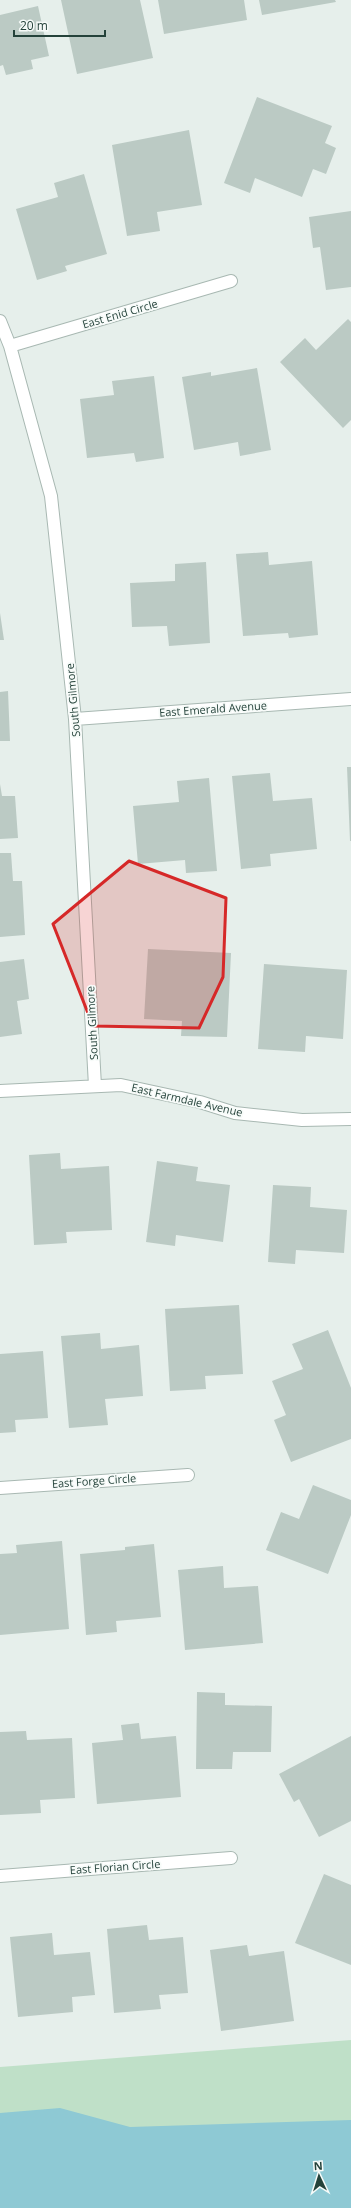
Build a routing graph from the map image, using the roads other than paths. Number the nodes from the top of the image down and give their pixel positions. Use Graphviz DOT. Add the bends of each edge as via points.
graph roads {
  1 [pos="231,281"];
  2 [pos="0,321"];
  3 [pos="10,346"];
  4 [pos="351,699"];
  5 [pos="75,719"];
  6 [pos="95,1086"];
  7 [pos="0,1091"];
  8 [pos="351,1119"];
  9 [pos="188,1475"];
  10 [pos="0,1488"];
  11 [pos="231,1858"];
  12 [pos="0,1876"];
  1 -- 3 [label="street, East Enid Circle"];
  2 -- 3 [label="street, South Gilmore"];
  3 -- 5 [label="street, South Gilmore" via="52,496"];
  4 -- 5 [label="street, East Emerald Avenue"];
  5 -- 6 [label="street, South Gilmore"];
  6 -- 7 [label="street, East Farmdale Avenue"];
  6 -- 8 [label="street, East Farmdale Avenue" via="121,1085 200,1102 235,1113 302,1120"];
  9 -- 10 [label="street, East Forge Circle"];
  11 -- 12 [label="street, East Florian Circle"];
}
